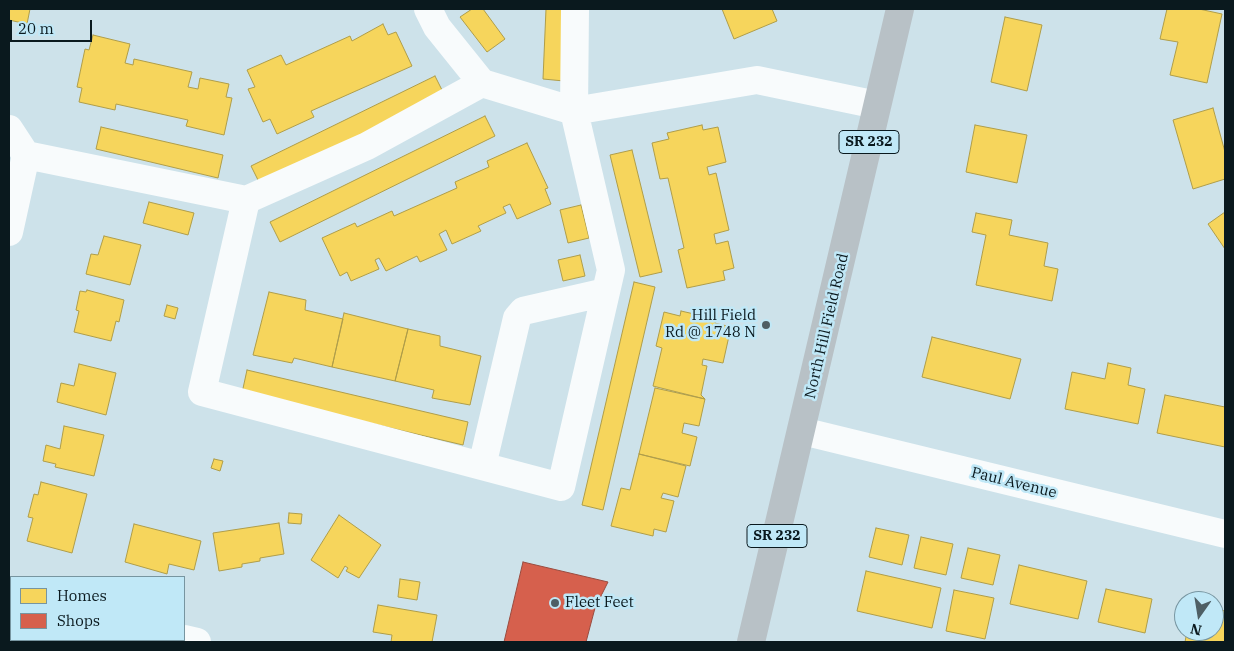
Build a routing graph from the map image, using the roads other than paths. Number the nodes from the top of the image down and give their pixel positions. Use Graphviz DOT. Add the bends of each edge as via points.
graph roads {
  1 [pos="428,9"];
  2 [pos="574,9"];
  3 [pos="900,9"];
  4 [pos="482,83"];
  5 [pos="878,105"];
  6 [pos="574,111"];
  7 [pos="9,129"];
  8 [pos="26,155"];
  9 [pos="246,200"];
  10 [pos="9,232"];
  11 [pos="606,292"];
  12 [pos="802,431"];
  13 [pos="482,466"];
  14 [pos="1225,534"];
  15 [pos="751,642"];
  1 -- 4 [label="street" via="436,27"];
  2 -- 6 [label="street"];
  3 -- 5 [label="main road, North Hill Field Road / SR 232"];
  4 -- 6 [label="street"];
  4 -- 9 [label="street" via="367,146"];
  5 -- 6 [label="street" via="756,80"];
  5 -- 12 [label="main road, North Hill Field Road / SR 232"];
  6 -- 11 [label="street" via="611,270"];
  7 -- 8 [label="street"];
  8 -- 9 [label="street"];
  8 -- 10 [label="street"];
  9 -- 13 [label="street" via="202,392"];
  11 -- 13 [label="street" via="523,311 517,318"];
  11 -- 13 [label="street" via="561,487"];
  12 -- 14 [label="street, Paul Avenue"];
  12 -- 15 [label="main road, North Hill Field Road / SR 232"];
}
